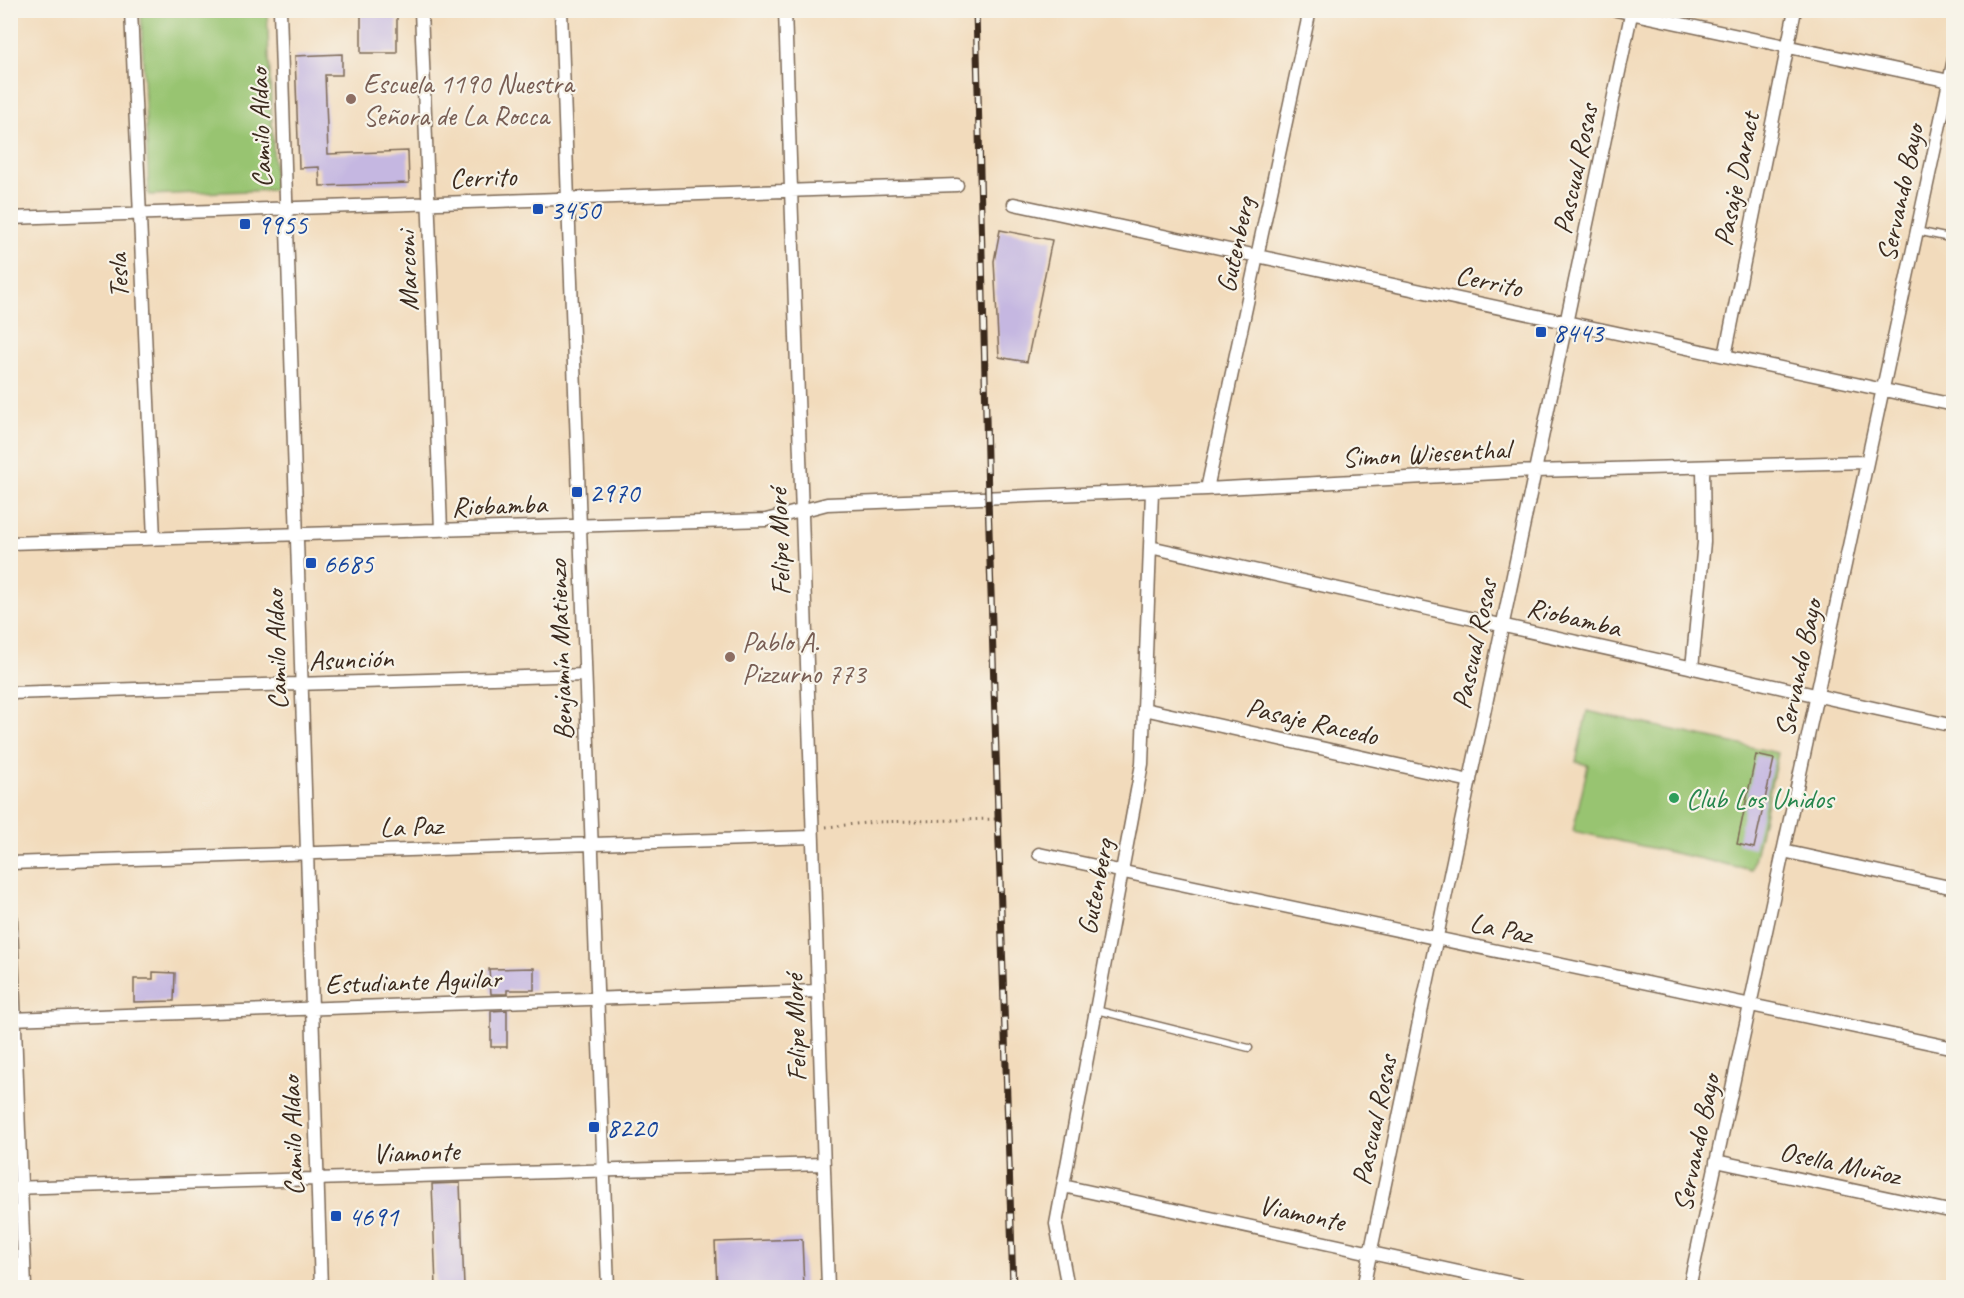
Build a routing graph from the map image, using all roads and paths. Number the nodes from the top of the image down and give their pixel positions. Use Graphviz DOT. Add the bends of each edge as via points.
graph roads {
  1 [pos="131,10"];
  2 [pos="280,10"];
  3 [pos="421,10"];
  4 [pos="561,10"];
  5 [pos="785,10"];
  6 [pos="1310,10"];
  7 [pos="1616,10"];
  8 [pos="1795,10"];
  9 [pos="1632,12"];
  10 [pos="1788,47"];
  11 [pos="1953,58"];
  12 [pos="1951,81"];
  13 [pos="957,184"];
  14 [pos="791,190"];
  15 [pos="567,199"];
  16 [pos="429,203"];
  17 [pos="1014,204"];
  18 [pos="286,208"];
  19 [pos="140,213"];
  20 [pos="10,218"];
  21 [pos="1916,231"];
  22 [pos="1953,239"];
  23 [pos="1257,256"];
  24 [pos="1567,322"];
  25 [pos="1725,356"];
  26 [pos="1882,390"];
  27 [pos="1953,405"];
  28 [pos="1866,462"];
  29 [pos="1703,468"];
  30 [pos="1535,471"];
  31 [pos="1207,489"];
  32 [pos="1152,492"];
  33 [pos="988,498"];
  34 [pos="801,510"];
  35 [pos="580,526"];
  36 [pos="441,530"];
  37 [pos="296,535"];
  38 [pos="154,539"];
  39 [pos="10,543"];
  40 [pos="1150,547"];
  41 [pos="1503,626"];
  42 [pos="1692,668"];
  43 [pos="585,675"];
  44 [pos="301,684"];
  45 [pos="10,693"];
  46 [pos="1816,696"];
  47 [pos="1144,709"];
  48 [pos="1953,726"];
  49 [pos="1470,781"];
  50 [pos="995,819"];
  51 [pos="812,833"];
  52 [pos="591,845"];
  53 [pos="1783,850"];
  54 [pos="307,854"];
  55 [pos="1039,854"];
  56 [pos="10,863"];
  57 [pos="1122,872"];
  58 [pos="1953,888"];
  59 [pos="10,898"];
  60 [pos="1436,939"];
  61 [pos="818,991"];
  62 [pos="597,999"];
  63 [pos="1750,1005"];
  64 [pos="311,1009"];
  65 [pos="1096,1010"];
  66 [pos="13,1019"];
  67 [pos="1249,1048"];
  68 [pos="1953,1048"];
  69 [pos="1716,1161"];
  70 [pos="823,1164"];
  71 [pos="603,1171"];
  72 [pos="317,1179"];
  73 [pos="1063,1186"];
  74 [pos="16,1188"];
  75 [pos="1953,1212"];
  76 [pos="1370,1252"];
  77 [pos="25,1287"];
  78 [pos="321,1287"];
  79 [pos="608,1287"];
  80 [pos="828,1287"];
  81 [pos="1068,1287"];
  82 [pos="1363,1287"];
  83 [pos="1532,1287"];
  84 [pos="1689,1287"];
  1 -- 19 [label="street, Tesla"];
  2 -- 18 [label="street, Camilo Aldao"];
  3 -- 16 [label="street, Marconi"];
  4 -- 15 [label="street, Benjamín Matienzo"];
  5 -- 14 [label="street, Felipe Moré"];
  6 -- 23 [label="street, Gutenberg"];
  7 -- 9 [label="street"];
  8 -- 10 [label="street, Pasaje Daract"];
  9 -- 10 [label="street"];
  9 -- 24 [label="street, Pascual Rosas"];
  10 -- 12 [label="street"];
  10 -- 25 [label="street, Pasaje Daract"];
  11 -- 12 [label="street, Servando Bayo"];
  12 -- 21 [label="street, Servando Bayo"];
  13 -- 14 [label="street, Cerrito"];
  14 -- 15 [label="street, Cerrito"];
  14 -- 34 [label="street, Felipe Moré"];
  15 -- 16 [label="street, Cerrito"];
  15 -- 35 [label="street, Benjamín Matienzo"];
  16 -- 18 [label="street, Cerrito"];
  16 -- 36 [label="street, Marconi"];
  17 -- 23 [label="street, Cerrito"];
  18 -- 19 [label="street, Cerrito"];
  18 -- 37 [label="street, Camilo Aldao"];
  19 -- 20 [label="street, Cerrito"];
  19 -- 38 [label="street, Tesla"];
  21 -- 22 [label="lane"];
  21 -- 26 [label="street, Servando Bayo"];
  23 -- 24 [label="street, Cerrito"];
  23 -- 31 [label="street, Gutenberg"];
  24 -- 25 [label="street, Cerrito"];
  24 -- 30 [label="street, Pascual Rosas"];
  25 -- 26 [label="street, Cerrito"];
  26 -- 27 [label="street, Cerrito"];
  26 -- 28 [label="street, Servando Bayo"];
  28 -- 29 [label="street, Simon Wiesenthal"];
  28 -- 46 [label="street, Servando Bayo"];
  29 -- 30 [label="street, Simon Wiesenthal"];
  29 -- 42 [label="street" via="1704,542"];
  30 -- 31 [label="street, Simon Wiesenthal"];
  30 -- 41 [label="street, Pascual Rosas"];
  31 -- 32 [label="street, Simon Wiesenthal"];
  32 -- 33 [label="street, Simon Wiesenthal"];
  32 -- 40 [label="street, Gutenberg"];
  33 -- 34 [label="street, Riobamba" via="827,504"];
  34 -- 35 [label="street, Riobamba" via="766,520"];
  34 -- 51 [label="street, Felipe Moré"];
  35 -- 36 [label="street, Riobamba"];
  35 -- 43 [label="street, Benjamín Matienzo"];
  36 -- 37 [label="street, Riobamba"];
  37 -- 38 [label="street, Riobamba"];
  37 -- 44 [label="street, Camilo Aldao"];
  38 -- 39 [label="street, Riobamba"];
  40 -- 41 [label="street, Riobamba"];
  40 -- 47 [label="street, Gutenberg"];
  41 -- 42 [label="street, Riobamba"];
  41 -- 49 [label="street, Pascual Rosas"];
  42 -- 46 [label="street, Riobamba"];
  43 -- 44 [label="street, Asunción"];
  43 -- 52 [label="street, Benjamín Matienzo"];
  44 -- 45 [label="street, Asunción"];
  44 -- 54 [label="street, Camilo Aldao"];
  46 -- 48 [label="street, Riobamba"];
  46 -- 53 [label="street, Servando Bayo"];
  47 -- 49 [label="street, Pasaje Racedo"];
  47 -- 57 [label="street, Gutenberg" via="1142,764"];
  49 -- 60 [label="street, Pascual Rosas"];
  50 -- 51 [label="path" via="876,822"];
  51 -- 52 [label="street, La Paz"];
  51 -- 61 [label="street, Felipe Moré"];
  52 -- 54 [label="street, La Paz"];
  52 -- 62 [label="street, Benjamín Matienzo"];
  53 -- 58 [label="street"];
  53 -- 63 [label="street, Servando Bayo"];
  54 -- 56 [label="street, La Paz"];
  54 -- 64 [label="street, Camilo Aldao"];
  55 -- 57 [label="street, La Paz"];
  57 -- 60 [label="street, La Paz"];
  57 -- 65 [label="street, Gutenberg"];
  59 -- 66 [label="street"];
  60 -- 63 [label="street, La Paz"];
  60 -- 76 [label="street, Pascual Rosas"];
  61 -- 62 [label="street, Estudiante Aguilar"];
  61 -- 70 [label="street, Felipe Moré"];
  62 -- 64 [label="street, Estudiante Aguilar"];
  62 -- 71 [label="street, Benjamín Matienzo"];
  63 -- 68 [label="street, La Paz"];
  63 -- 69 [label="street, Servando Bayo"];
  64 -- 66 [label="street, Estudiante Aguilar"];
  64 -- 72 [label="street, Camilo Aldao"];
  65 -- 67 [label="lane"];
  65 -- 73 [label="street, Gutenberg"];
  66 -- 74 [label="street"];
  69 -- 75 [label="street, Osella Muñoz"];
  69 -- 84 [label="street, Servando Bayo"];
  70 -- 71 [label="street, Viamonte"];
  70 -- 80 [label="street, Felipe Moré"];
  71 -- 72 [label="street, Viamonte"];
  71 -- 79 [label="street, Benjamín Matienzo"];
  72 -- 74 [label="street, Viamonte"];
  72 -- 78 [label="street, Camilo Aldao"];
  73 -- 76 [label="street, Viamonte"];
  73 -- 81 [label="street, Gutenberg" via="1056,1224"];
  74 -- 77 [label="street"];
  76 -- 82 [label="street, Pascual Rosas"];
  76 -- 83 [label="street, Viamonte"];
}
